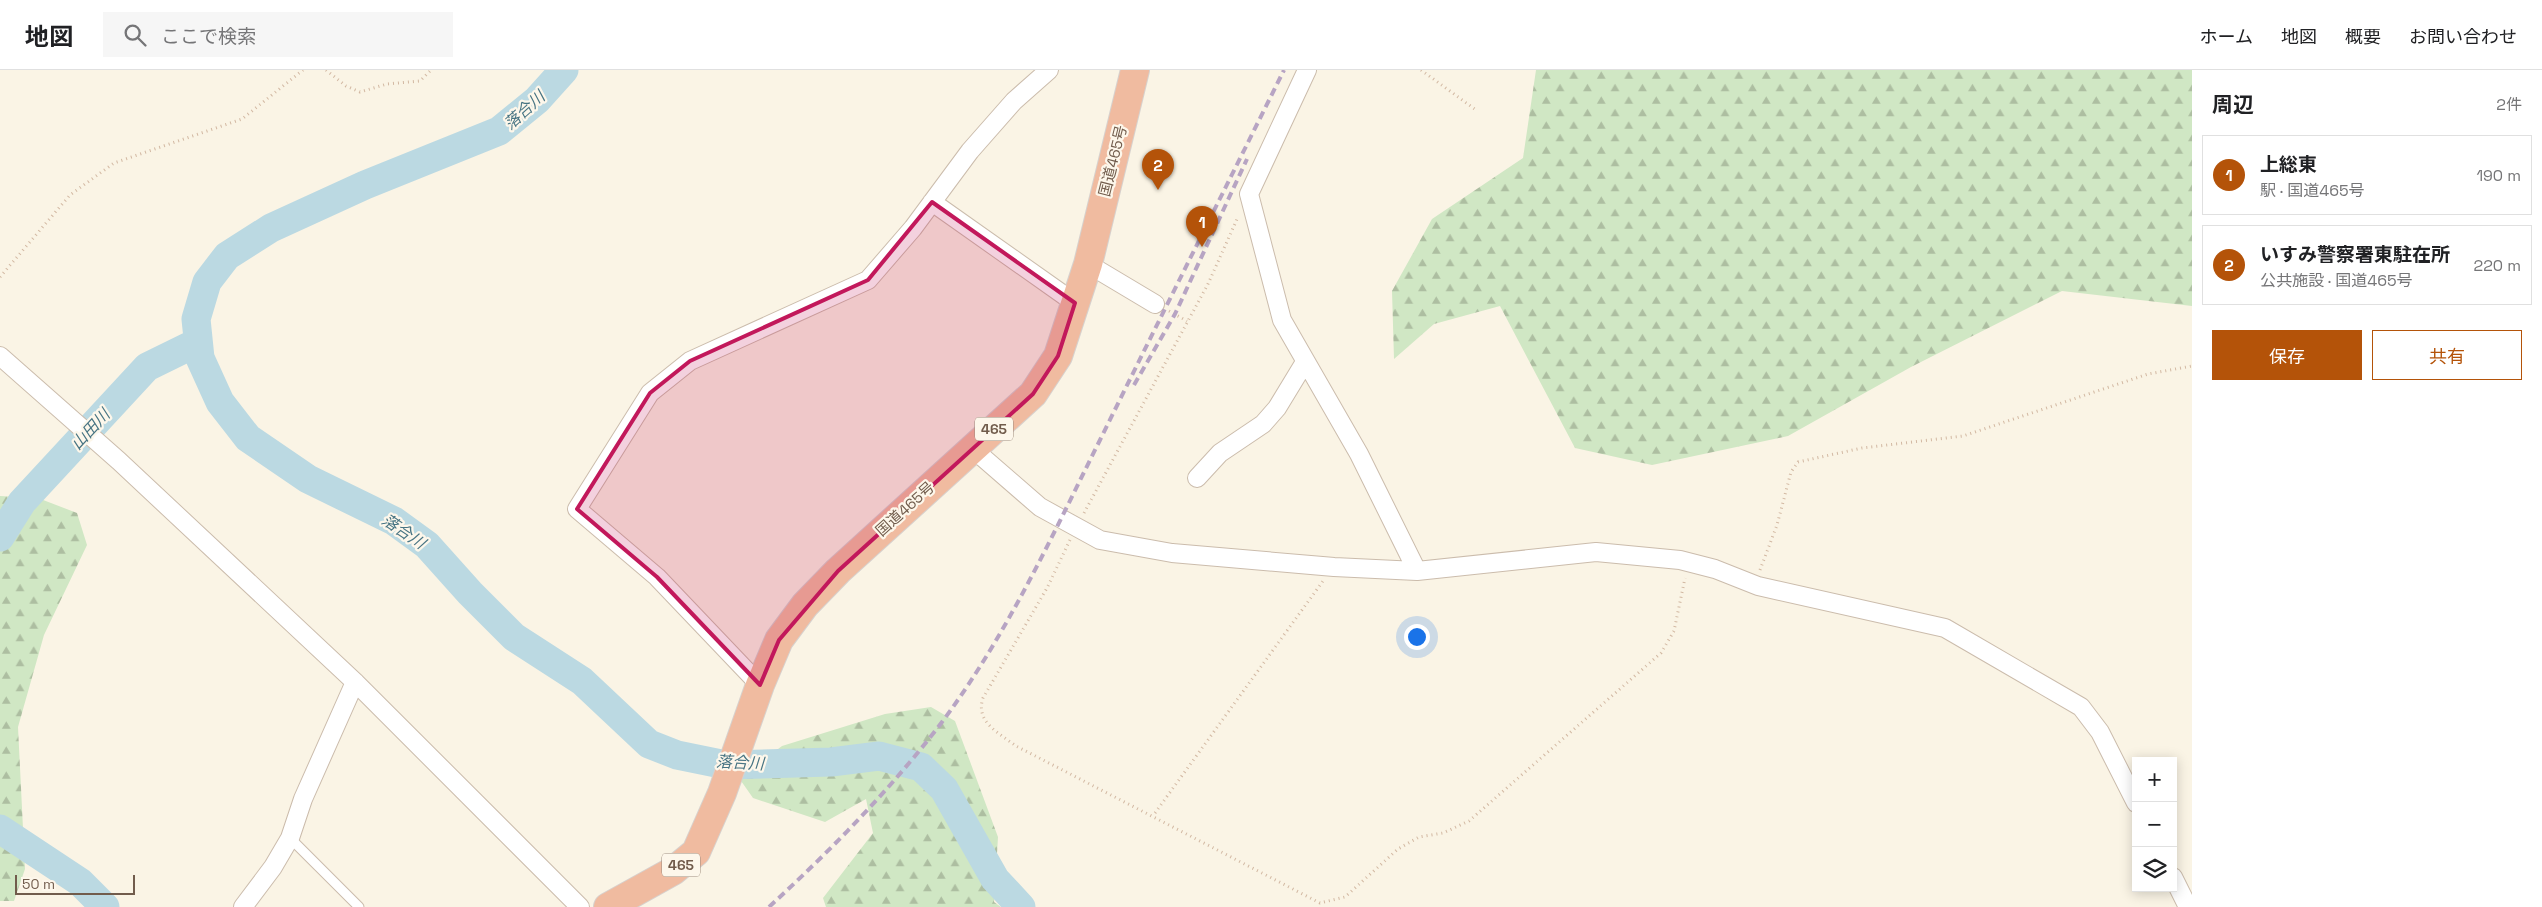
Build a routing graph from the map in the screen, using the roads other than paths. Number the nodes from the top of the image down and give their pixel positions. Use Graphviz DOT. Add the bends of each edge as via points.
graph roads {
  1 [pos="1049,70"];
  2 [pos="1135,70"];
  3 [pos="1307,70"];
  4 [pos="932,202"];
  5 [pos="1088,264"];
  6 [pos="1075,303"];
  7 [pos="1155,304"];
  8 [pos="0,356"];
  9 [pos="1305,362"];
  10 [pos="972,448"];
  11 [pos="1197,478"];
  12 [pos="1417,571"];
  13 [pos="355,682"];
  14 [pos="760,685"];
  15 [pos="2135,802"];
  16 [pos="290,838"];
  17 [pos="2177,885"];
  18 [pos="243,907"];
  19 [pos="359,907"];
  20 [pos="580,907"];
  21 [pos="608,907"];
  22 [pos="2188,907"];
  1 -- 4 [label="street" via="1014,101 970,151"];
  2 -- 5 [label="highway, 国道465号 / 465"];
  3 -- 9 [label="street" via="1249,194 1282,320"];
  4 -- 6 [label="street"];
  4 -- 14 [label="street" via="868,280 690,361 650,393 577,510 657,577"];
  5 -- 6 [label="highway, 国道465号 / 465"];
  5 -- 7 [label="street"];
  6 -- 10 [label="highway, 国道465号 / 465" via="1058,356 1033,394"];
  8 -- 13 [label="street" via="119,460"];
  9 -- 11 [label="street" via="1277,408 1262,424 1220,453"];
  9 -- 12 [label="street" via="1359,454"];
  10 -- 12 [label="street" via="1040,507 1100,540 1172,553"];
  10 -- 14 [label="highway, 国道465号 / 465" via="805,605 779,640"];
  12 -- 15 [label="street" via="1596,552 1688,562 1758,586 1945,628 2081,707 2100,732"];
  13 -- 16 [label="street" via="303,799"];
  13 -- 20 [label="street"];
  14 -- 21 [label="highway, 国道465号 / 465" via="722,793 696,852 673,871"];
  16 -- 18 [label="street"];
  16 -- 19 [label="lane"];
  17 -- 22 [label="street"];
}
